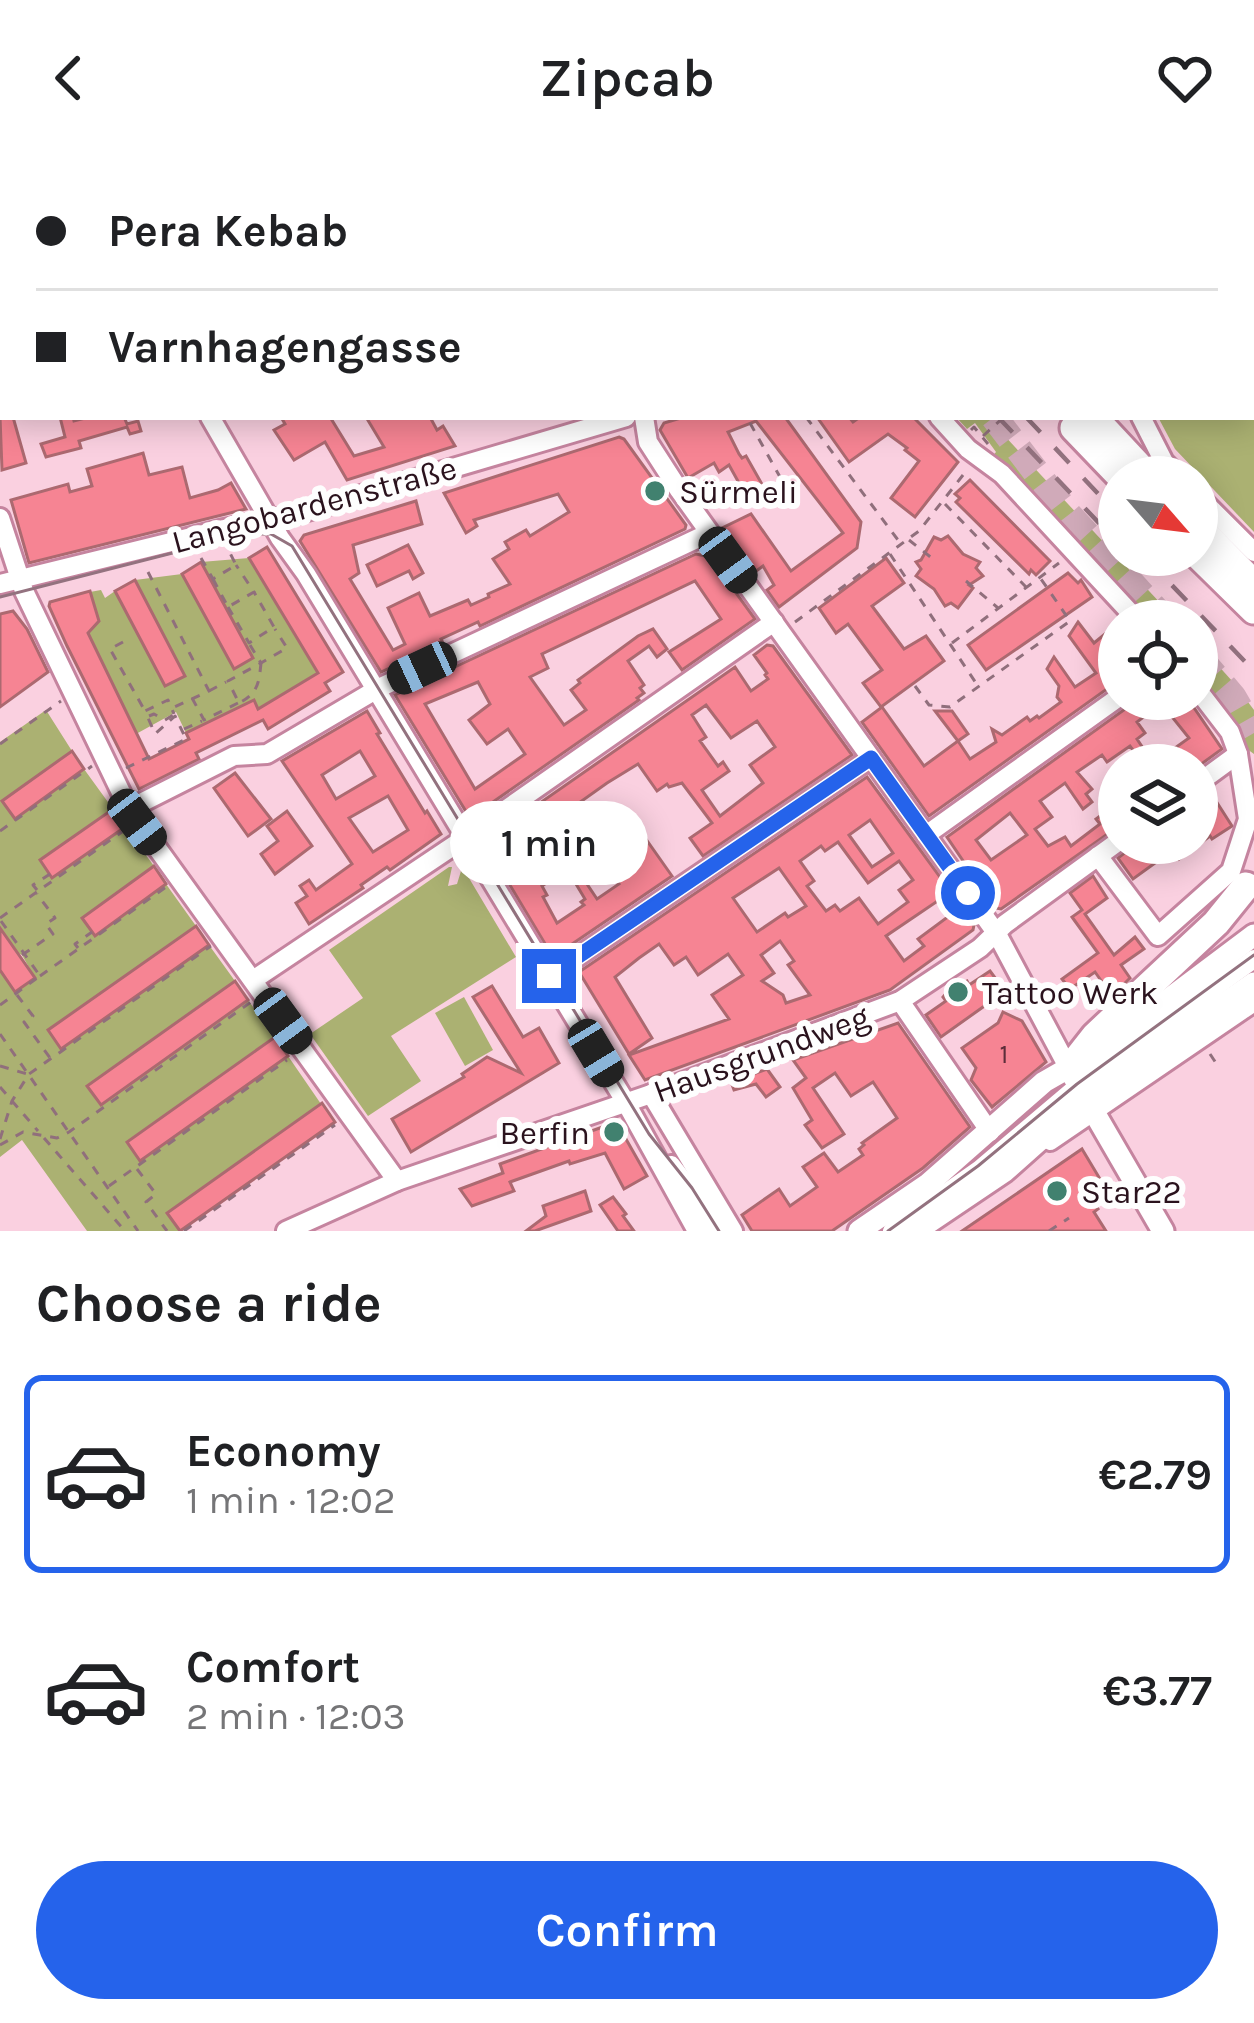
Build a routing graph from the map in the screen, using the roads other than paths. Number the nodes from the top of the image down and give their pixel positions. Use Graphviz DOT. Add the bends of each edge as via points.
graph roads {
  1 [pos="212,420"];
  2 [pos="616,420"];
  3 [pos="644,420"];
  4 [pos="942,420"];
  5 [pos="1143,420"];
  6 [pos="1083,422"];
  7 [pos="1106,456"];
  8 [pos="1124,456"];
  9 [pos="1161,456"];
  10 [pos="1218,516"];
  11 [pos="0,518"];
  12 [pos="270,519"];
  13 [pos="709,532"];
  14 [pos="1218,547"];
  15 [pos="1254,552"];
  16 [pos="1218,575"];
  17 [pos="9,582"];
  18 [pos="1254,584"];
  19 [pos="1119,600"];
  20 [pos="1254,610"];
  21 [pos="782,625"];
  22 [pos="375,689"];
  23 [pos="1098,712"];
  24 [pos="1218,716"];
  25 [pos="871,758"];
  26 [pos="1246,760"];
  27 [pos="1218,774"];
  28 [pos="129,818"];
  29 [pos="926,835"];
  30 [pos="465,838"];
  31 [pos="1098,856"];
  32 [pos="1104,864"];
  33 [pos="1246,886"];
  34 [pos="997,934"];
  35 [pos="1254,935"];
  36 [pos="1254,959"];
  37 [pos="549,976"];
  38 [pos="253,980"];
  39 [pos="1254,983"];
  40 [pos="900,1001"];
  41 [pos="1254,1002"];
  42 [pos="1082,1092"];
  43 [pos="651,1094"];
  44 [pos="628,1107"];
  45 [pos="990,1132"];
  46 [pos="397,1181"];
  47 [pos="928,1184"];
  48 [pos="286,1231"];
  49 [pos="697,1231"];
  50 [pos="715,1231"];
  51 [pos="733,1231"];
  52 [pos="860,1231"];
  53 [pos="892,1231"];
  54 [pos="916,1231"];
  55 [pos="1163,1231"];
  1 -- 12 [label="street"];
  2 -- 12 [label="street, Langobardenstraße"];
  3 -- 13 [label="street" via="648,442"];
  4 -- 19 [label="street"];
  5 -- 9 [label="street"];
  6 -- 7 [label="highway"];
  6 -- 8 [label="highway"];
  10 -- 15 [label="street"];
  11 -- 17 [label="street"];
  12 -- 17 [label="street, Langobardenstraße"];
  12 -- 22 [label="street"];
  13 -- 21 [label="street"];
  13 -- 22 [label="street"];
  14 -- 18 [label="highway"];
  16 -- 20 [label="highway"];
  17 -- 28 [label="street"];
  21 -- 25 [label="street"];
  21 -- 30 [label="street"];
  22 -- 28 [label="street" via="267,754 234,756"];
  22 -- 30 [label="street"];
  23 -- 29 [label="street"];
  24 -- 26 [label="street"];
  25 -- 29 [label="street"];
  25 -- 37 [label="street"];
  26 -- 27 [label="street"];
  26 -- 32 [label="street" via="1248,819 1232,871 1158,936"];
  28 -- 38 [label="street"];
  29 -- 34 [label="street"];
  30 -- 37 [label="street"];
  30 -- 38 [label="street"];
  31 -- 34 [label="street, Hausgrundweg"];
  33 -- 42 [label="highway" via="1096,1036"];
  34 -- 40 [label="street, Hausgrundweg"];
  34 -- 42 [label="street"];
  35 -- 42 [label="main road" via="1105,1047"];
  36 -- 42 [label="street"];
  37 -- 44 [label="street"];
  38 -- 46 [label="street"];
  39 -- 42 [label="main road"];
  40 -- 43 [label="street, Hausgrundweg"];
  40 -- 45 [label="street"];
  41 -- 42 [label="street"];
  42 -- 45 [label="main road" via="1044,1082"];
  42 -- 47 [label="street" via="1064,1088 965,1169"];
  42 -- 53 [label="street"];
  42 -- 54 [label="main road" via="1005,1171"];
  42 -- 55 [label="main road"];
  43 -- 44 [label="street, Hausgrundweg"];
  43 -- 51 [label="street"];
  44 -- 46 [label="street, Hausgrundweg"];
  44 -- 49 [label="street"];
  44 -- 50 [label="street"];
  45 -- 47 [label="main road"];
  46 -- 48 [label="street, Hausgrundweg"];
  47 -- 52 [label="main road"];
}
